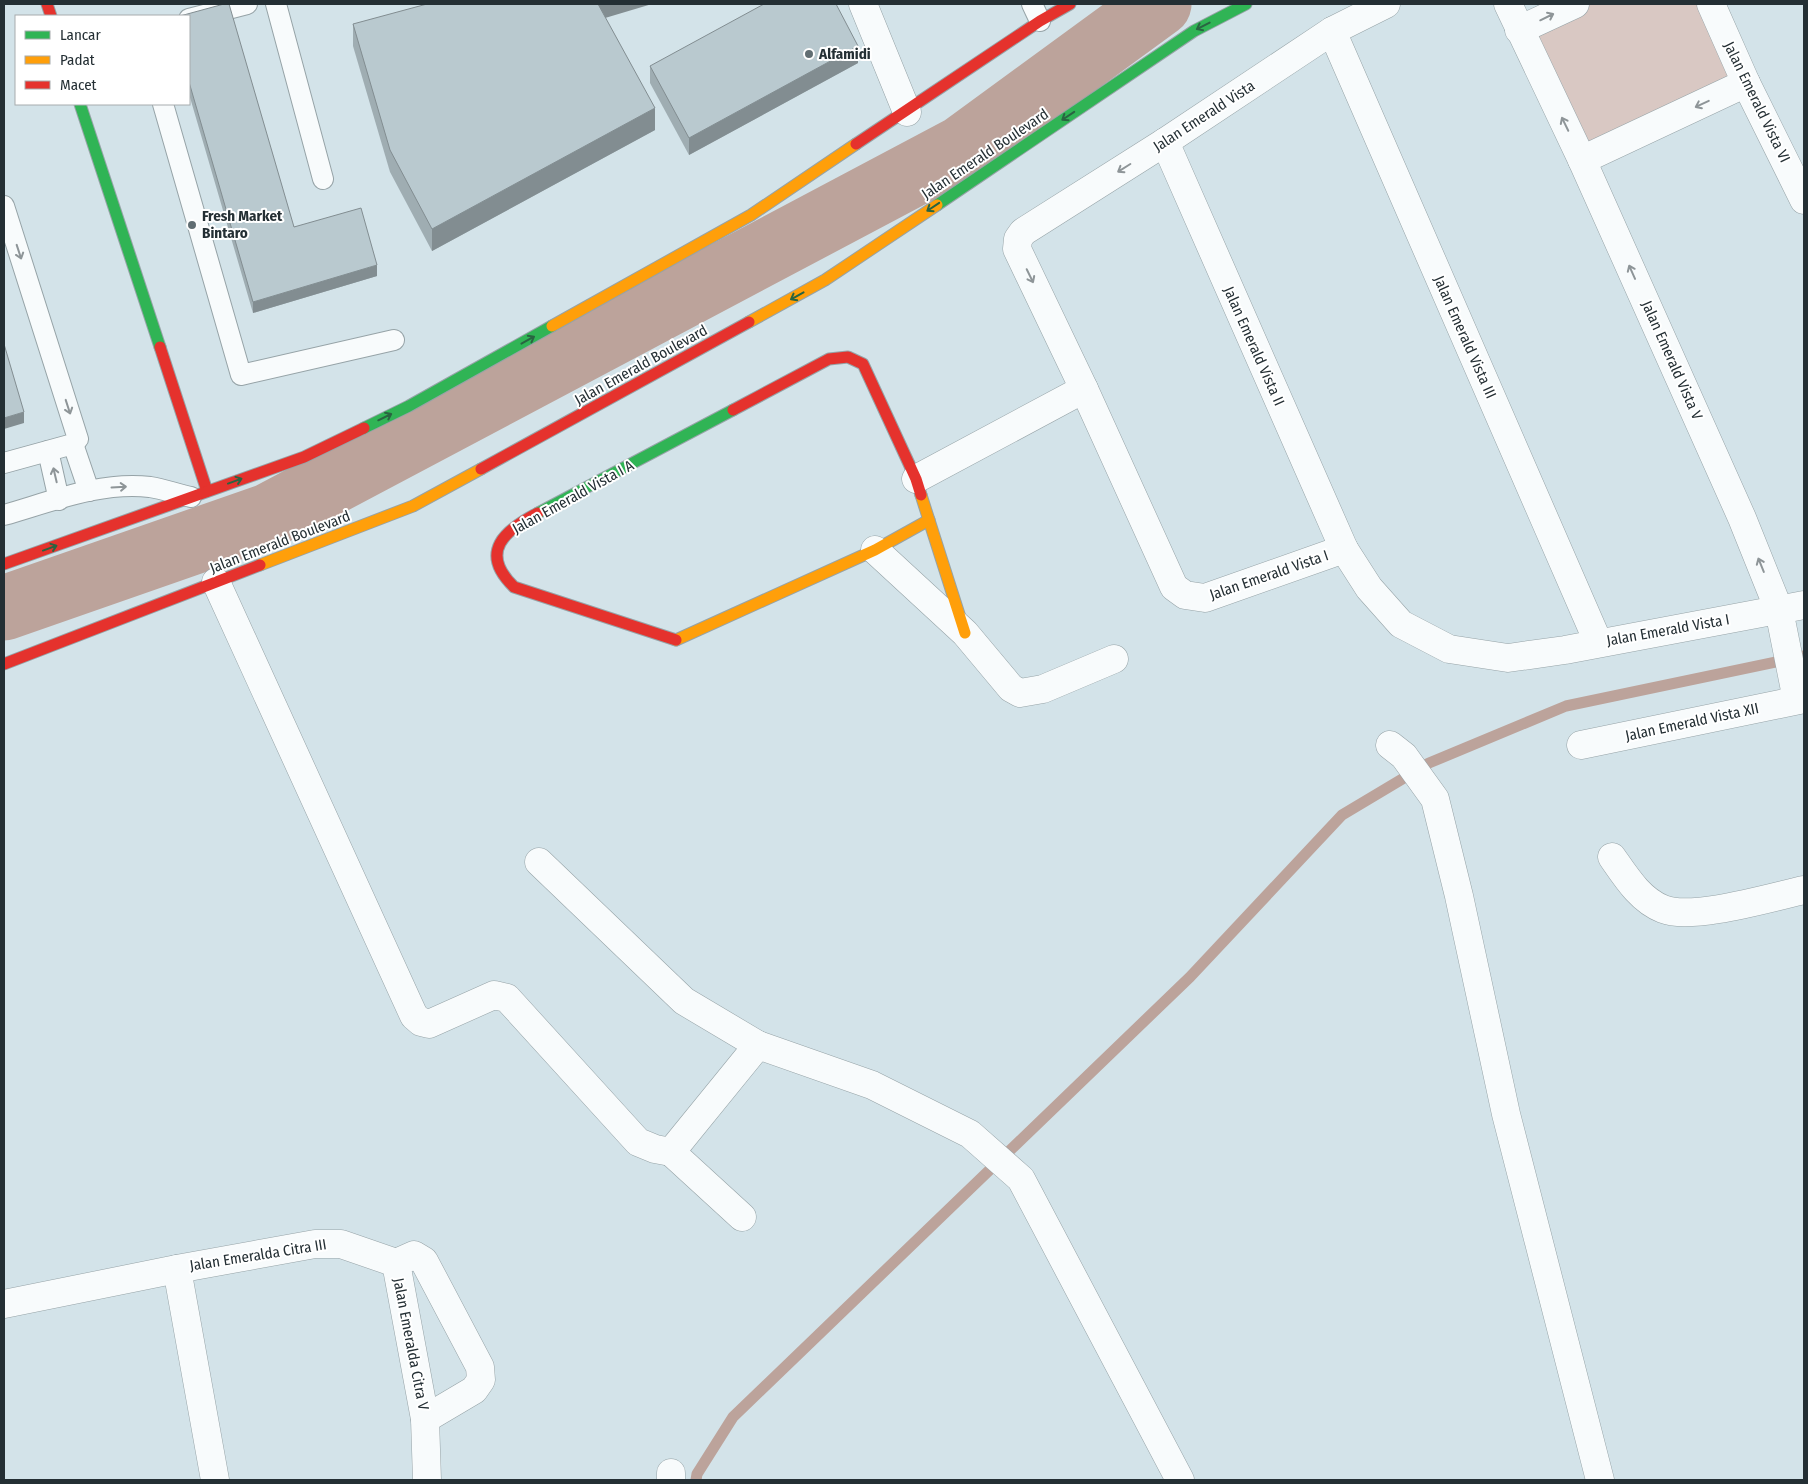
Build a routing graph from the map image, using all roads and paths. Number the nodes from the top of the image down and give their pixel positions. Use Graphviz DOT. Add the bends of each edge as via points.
graph roads {
  1 [pos="247,4"];
  2 [pos="276,4"];
  3 [pos="863,4"];
  4 [pos="1070,4"];
  5 [pos="1246,4"];
  6 [pos="1386,4"];
  7 [pos="1508,4"];
  8 [pos="1575,4"];
  9 [pos="1711,4"];
  10 [pos="1036,12"];
  11 [pos="190,20"];
  12 [pos="1519,30"];
  13 [pos="1332,31"];
  14 [pos="1746,83"];
  15 [pos="80,105"];
  16 [pos="163,105"];
  17 [pos="907,112"];
  18 [pos="1165,142"];
  19 [pos="1582,160"];
  20 [pos="323,179"];
  21 [pos="1804,200"];
  22 [pos="4,206"];
  23 [pos="1023,232"];
  24 [pos="394,340"];
  25 [pos="1084,389"];
  26 [pos="73,444"];
  27 [pos="48,451"];
  28 [pos="4,463"];
  29 [pos="916,479"];
  30 [pos="89,491"];
  31 [pos="199,494"];
  32 [pos="59,500"];
  33 [pos="4,515"];
  34 [pos="929,520"];
  35 [pos="1344,549"];
  36 [pos="875,550"];
  37 [pos="4,564"];
  38 [pos="216,582"];
  39 [pos="1789,615"];
  40 [pos="966,633"];
  41 [pos="1598,642"];
  42 [pos="1114,658"];
  43 [pos="4,664"];
  44 [pos="1798,694"];
  45 [pos="1581,745"];
  46 [pos="1397,751"];
  47 [pos="1612,857"];
  48 [pos="539,862"];
  49 [pos="1804,890"];
  50 [pos="758,1045"];
  51 [pos="671,1152"];
  52 [pos="742,1217"];
  53 [pos="396,1263"];
  54 [pos="177,1269"];
  55 [pos="4,1304"];
  56 [pos="425,1419"];
  57 [pos="215,1480"];
  58 [pos="427,1480"];
  59 [pos="1180,1480"];
  60 [pos="1600,1480"];
  1 -- 11 [label="lane"];
  2 -- 20 [label="lane"];
  3 -- 17 [label="street"];
  4 -- 10 [label="main road"];
  5 -- 38 [label="main road, Jalan Emerald Boulevard, one-way" via="1194,31 825,280 414,506"];
  6 -- 13 [label="street, Jalan Emerald Vista"];
  7 -- 12 [label="street"];
  12 -- 8 [label="street, one-way"];
  9 -- 14 [label="street, Jalan Emerald Vista VI"];
  10 -- 17 [label="main road"];
  19 -- 12 [label="street, Jalan Emerald Vista V, one-way"];
  13 -- 18 [label="street, Jalan Emerald Vista"];
  13 -- 41 [label="street, Jalan Emerald Vista III"];
  14 -- 19 [label="street, one-way"];
  14 -- 21 [label="street, Jalan Emerald Vista VI"];
  15 -- 31 [label="main road"];
  16 -- 24 [label="lane" via="242,375"];
  31 -- 17 [label="main road, one-way" via="304,457 409,406 751,215"];
  18 -- 23 [label="street, Jalan Emerald Vista, one-way"];
  18 -- 35 [label="street, Jalan Emerald Vista II"];
  39 -- 19 [label="street, Jalan Emerald Vista V, one-way" via="1742,518"];
  22 -- 26 [label="lane, one-way" via="78,438"];
  23 -- 25 [label="street, Jalan Emerald Vista I, one-way" via="1017,249"];
  25 -- 29 [label="street"];
  25 -- 35 [label="street, Jalan Emerald Vista I" via="1174,586 1185,595 1206,598"];
  26 -- 27 [label="lane"];
  26 -- 30 [label="lane"];
  27 -- 28 [label="lane"];
  32 -- 27 [label="lane, one-way"];
  29 -- 34 [label="main road, Jalan Emerald Vista I A"];
  29 -- 36 [label="main road, Jalan Emerald Vista I A" via="863,364 848,357 829,359 523,521 504,536 497,555 502,577 514,587 678,640"];
  30 -- 31 [label="lane, one-way" via="118,486"];
  30 -- 32 [label="lane"];
  37 -- 31 [label="main road, one-way"];
  32 -- 33 [label="lane"];
  34 -- 36 [label="main road, Jalan Emerald Vista I A"];
  34 -- 40 [label="main road, Jalan Emerald Vista I A"];
  35 -- 41 [label="street, Jalan Emerald Vista I" via="1369,588 1401,624 1449,649 1508,658"];
  36 -- 40 [label="street, Jalan Emerald Vista I A"];
  38 -- 43 [label="main road, Jalan Emerald Boulevard"];
  38 -- 51 [label="street" via="414,1016 429,1024 494,995 507,998 638,1142"];
  39 -- 41 [label="street, Jalan Emerald Vista I"];
  39 -- 44 [label="street, Jalan Emerald Vista V"];
  40 -- 42 [label="street, Jalan Emerald Vista I A" via="1011,688 1020,693 1044,689"];
  44 -- 45 [label="street, Jalan Emerald Vista XII"];
  46 -- 60 [label="street" via="1435,799 1506,1114"];
  47 -- 49 [label="street" via="1638,892 1664,910 1697,912"];
  48 -- 50 [label="street" via="684,1001"];
  50 -- 51 [label="street"];
  50 -- 59 [label="street" via="872,1085 970,1134 1021,1179"];
  51 -- 52 [label="street"];
  53 -- 54 [label="street, Jalan Emeralda Citra III" via="328,1242"];
  53 -- 56 [label="street, Jalan Emeralda Citra V"];
  53 -- 56 [label="street, Jalan Emeralda Citra V" via="414,1255 424,1261 480,1367 480,1380 474,1390"];
  54 -- 55 [label="street, Jalan Emeralda Citra III"];
  54 -- 57 [label="street, Jalan Emeralda Citra III"];
  56 -- 58 [label="street, Jalan Emeralda Citra V"];
}
